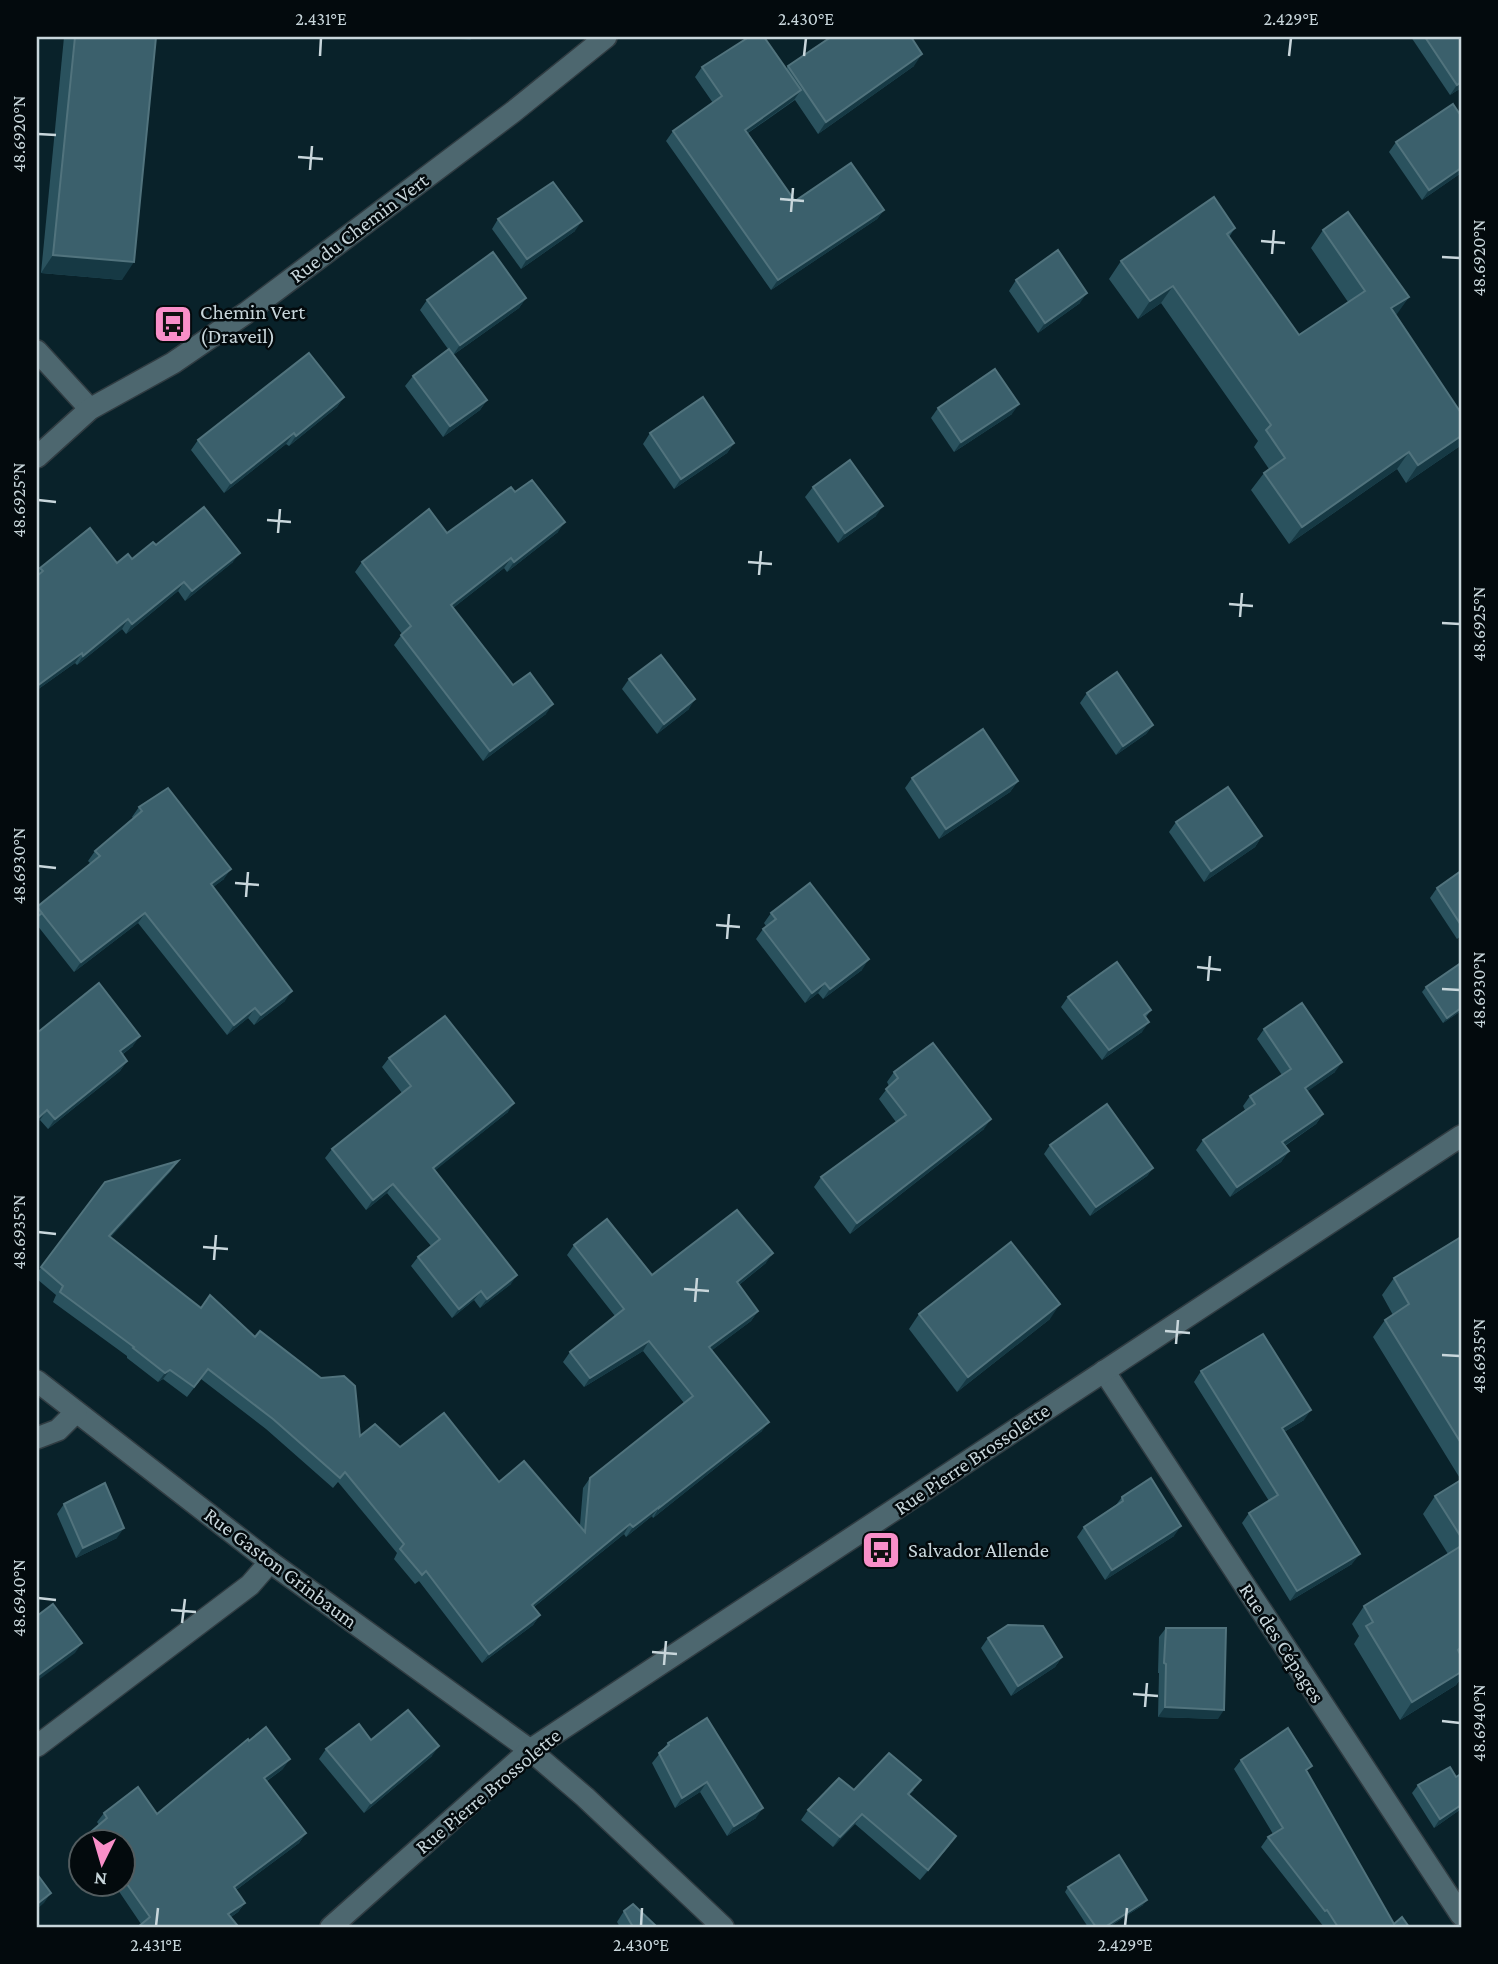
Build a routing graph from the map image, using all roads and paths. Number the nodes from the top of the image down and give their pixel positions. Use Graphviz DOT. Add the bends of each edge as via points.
graph roads {
  1 [pos="606,37"];
  2 [pos="37,351"];
  3 [pos="90,409"];
  4 [pos="37,457"];
  5 [pos="1461,1136"];
  6 [pos="1104,1371"];
  7 [pos="37,1381"];
  8 [pos="76,1412"];
  9 [pos="37,1438"];
  10 [pos="270,1562"];
  11 [pos="37,1746"];
  12 [pos="530,1750"];
  13 [pos="1461,1915"];
  14 [pos="331,1927"];
  15 [pos="723,1927"];
  1 -- 3 [label="street, Rue du Chemin Vert" via="513,113 246,313 173,363"];
  2 -- 3 [label="street"];
  3 -- 4 [label="street, Rue du Chemin Vert"];
  5 -- 6 [label="street, Rue Pierre Brossolette"];
  6 -- 12 [label="street, Rue Pierre Brossolette"];
  6 -- 13 [label="street, Rue des Cépages"];
  7 -- 8 [label="street, Rue Gaston Grinbaum"];
  8 -- 9 [label="street" via="58,1430"];
  8 -- 10 [label="street, Rue Gaston Grinbaum"];
  10 -- 11 [label="street" via="250,1585"];
  10 -- 12 [label="street, Rue Gaston Grinbaum"];
  12 -- 14 [label="street, Rue Pierre Brossolette"];
  12 -- 15 [label="street, Rue Gaston Grinbaum"];
}
